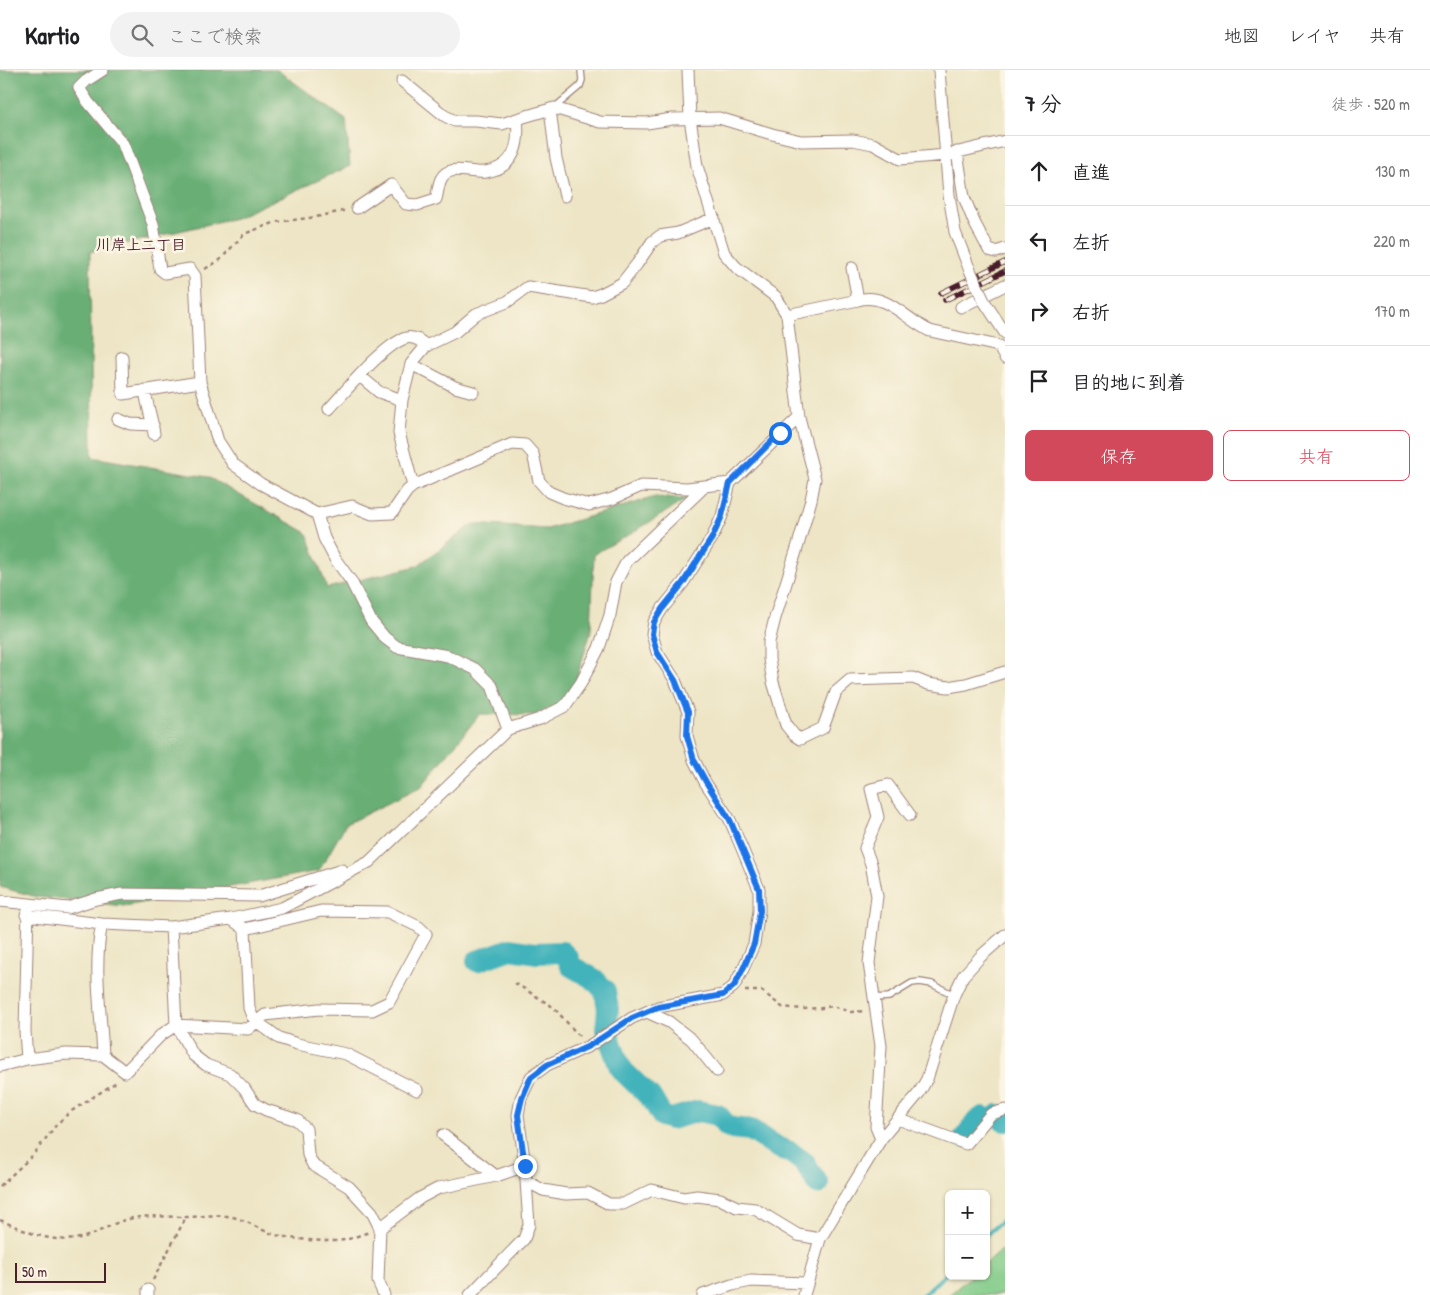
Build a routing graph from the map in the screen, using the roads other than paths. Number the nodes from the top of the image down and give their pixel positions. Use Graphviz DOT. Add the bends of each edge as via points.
graph roads {
  1 [pos="103,70"];
  2 [pos="580,70"];
  3 [pos="688,70"];
  4 [pos="938,70"];
  5 [pos="402,81"];
  6 [pos="552,109"];
  7 [pos="690,118"];
  8 [pos="517,119"];
  9 [pos="1005,141"];
  10 [pos="951,154"];
  11 [pos="565,196"];
  12 [pos="357,208"];
  13 [pos="714,218"];
  14 [pos="1005,250"];
  15 [pos="852,268"];
  16 [pos="1005,285"];
  17 [pos="858,300"];
  18 [pos="961,307"];
  19 [pos="787,315"];
  20 [pos="1005,333"];
  21 [pos="426,346"];
  22 [pos="122,358"];
  23 [pos="1005,358"];
  24 [pos="411,364"];
  25 [pos="360,376"];
  26 [pos="200,382"];
  27 [pos="145,390"];
  28 [pos="473,392"];
  29 [pos="402,400"];
  30 [pos="329,409"];
  31 [pos="798,416"];
  32 [pos="118,419"];
  33 [pos="730,483"];
  34 [pos="413,486"];
  35 [pos="705,486"];
  36 [pos="317,514"];
  37 [pos="1005,672"];
  38 [pos="508,729"];
  39 [pos="910,815"];
  40 [pos="369,862"];
  41 [pos="0,901"];
  42 [pos="27,910"];
  43 [pos="231,919"];
  44 [pos="102,924"];
  45 [pos="171,927"];
  46 [pos="245,929"];
  47 [pos="1005,935"];
  48 [pos="954,995"];
  49 [pos="874,1003"];
  50 [pos="647,1012"];
  51 [pos="257,1022"];
  52 [pos="176,1025"];
  53 [pos="103,1055"];
  54 [pos="27,1059"];
  55 [pos="0,1066"];
  56 [pos="717,1071"];
  57 [pos="417,1090"];
  58 [pos="1005,1110"];
  59 [pos="898,1119"];
  60 [pos="443,1135"];
  61 [pos="881,1139"];
  62 [pos="525,1166"];
  63 [pos="496,1176"];
  64 [pos="526,1181"];
  65 [pos="380,1228"];
  66 [pos="820,1239"];
  67 [pos="807,1283"];
  68 [pos="384,1295"];
  69 [pos="470,1295"];
  70 [pos="703,1295"];
  71 [pos="804,1295"];
  1 -- 26 [label="street" via="80,88 123,144 153,224 160,269 165,273 190,269 195,276"];
  2 -- 6 [label="lane" via="580,86"];
  3 -- 7 [label="street"];
  4 -- 10 [label="street"];
  5 -- 8 [label="street" via="454,121 502,124"];
  6 -- 7 [label="street" via="600,122 647,124"];
  6 -- 8 [label="street"];
  6 -- 11 [label="street" via="556,158"];
  7 -- 10 [label="street" via="719,118 801,140 853,140 873,144 900,159"];
  7 -- 13 [label="street" via="697,166"];
  8 -- 12 [label="street" via="519,135 516,148 509,161 497,168 484,172 449,172 441,178 436,199 418,206 406,204 391,185"];
  9 -- 10 [label="street"];
  10 -- 14 [label="street" via="964,198 989,250"];
  10 -- 20 [label="street, bridge" via="949,195 955,232 984,300"];
  13 -- 19 [label="street" via="724,253 736,267 776,297"];
  13 -- 21 [label="street" via="660,236 622,283 601,294 592,297 528,287 507,302 476,314 455,332"];
  15 -- 17 [label="street"];
  16 -- 18 [label="street"];
  17 -- 19 [label="street"];
  17 -- 23 [label="street" via="877,299 930,331 994,345"];
  19 -- 31 [label="street"];
  21 -- 24 [label="street"];
  21 -- 25 [label="street" via="418,339 407,338 387,348"];
  22 -- 27 [label="street" via="123,394"];
  24 -- 28 [label="street" via="455,387"];
  24 -- 29 [label="street"];
  25 -- 29 [label="street" via="379,392"];
  25 -- 30 [label="street"];
  26 -- 27 [label="street"];
  26 -- 36 [label="street" via="218,441 233,464 261,484"];
  27 -- 32 [label="street" via="154,429"];
  29 -- 34 [label="street" via="399,433"];
  31 -- 33 [label="street"];
  31 -- 37 [label="street" via="814,479 811,500 769,642 773,682 786,725 794,735 800,739 822,728 836,692 850,680 913,678 948,687"];
  33 -- 35 [label="street"];
  33 -- 50 [label="street" via="722,516 712,538 662,609 654,622 652,634 657,652 675,680 688,712 687,736 694,760 730,820 759,889 760,911 754,944 734,986 723,995"];
  34 -- 35 [label="street" via="512,444 525,445 533,454 538,480 549,492 589,505 612,500 641,486"];
  34 -- 36 [label="street" via="392,513 372,514 352,506"];
  35 -- 38 [label="street" via="627,561 616,582 599,648 565,706 540,720"];
  36 -- 38 [label="street" via="335,559 384,638 398,647 448,656 475,669 492,686"];
  38 -- 40 [label="street"];
  39 -- 49 [label="street" via="888,785 871,789 878,817 865,848 878,896 869,963"];
  40 -- 42 [label="street" via="259,896 122,894 68,908"];
  40 -- 43 [label="street" via="282,908"];
  41 -- 42 [label="street"];
  42 -- 44 [label="street"];
  42 -- 54 [label="street"];
  43 -- 45 [label="street"];
  43 -- 46 [label="street"];
  44 -- 45 [label="street"];
  44 -- 53 [label="street" via="98,940"];
  45 -- 52 [label="street"];
  46 -- 51 [label="street" via="249,1008"];
  46 -- 51 [label="street" via="321,911 388,912 420,927 426,934 389,1002 372,1010 319,1009 265,1016"];
  47 -- 48 [label="street" via="980,956 963,976"];
  48 -- 49 [label="lane" via="920,982"];
  48 -- 59 [label="street" via="927,1079"];
  49 -- 61 [label="street" via="881,1046 876,1127"];
  50 -- 56 [label="street" via="669,1022 692,1040"];
  50 -- 62 [label="street" via="589,1046 547,1065 531,1077 518,1115"];
  51 -- 52 [label="street" via="248,1029"];
  51 -- 57 [label="street" via="279,1038 346,1054"];
  52 -- 53 [label="street" via="161,1035 125,1072"];
  52 -- 65 [label="street" via="192,1055 206,1065 230,1074 255,1104 297,1120 306,1129 308,1155 313,1165 349,1187 372,1212"];
  53 -- 54 [label="street" via="66,1054"];
  54 -- 55 [label="street"];
  58 -- 59 [label="street" via="991,1114 966,1144"];
  59 -- 61 [label="street"];
  60 -- 63 [label="street"];
  61 -- 66 [label="street"];
  62 -- 63 [label="street"];
  62 -- 64 [label="street"];
  63 -- 65 [label="street" via="439,1188"];
  64 -- 66 [label="street" via="543,1190 588,1193 609,1204 623,1204 652,1190 684,1198 720,1199 736,1207 755,1209 798,1235"];
  64 -- 69 [label="street" via="529,1225 524,1239"];
  65 -- 68 [label="street" via="378,1281"];
  66 -- 67 [label="street"];
  67 -- 70 [label="street" via="751,1280"];
  67 -- 71 [label="street"];
}
